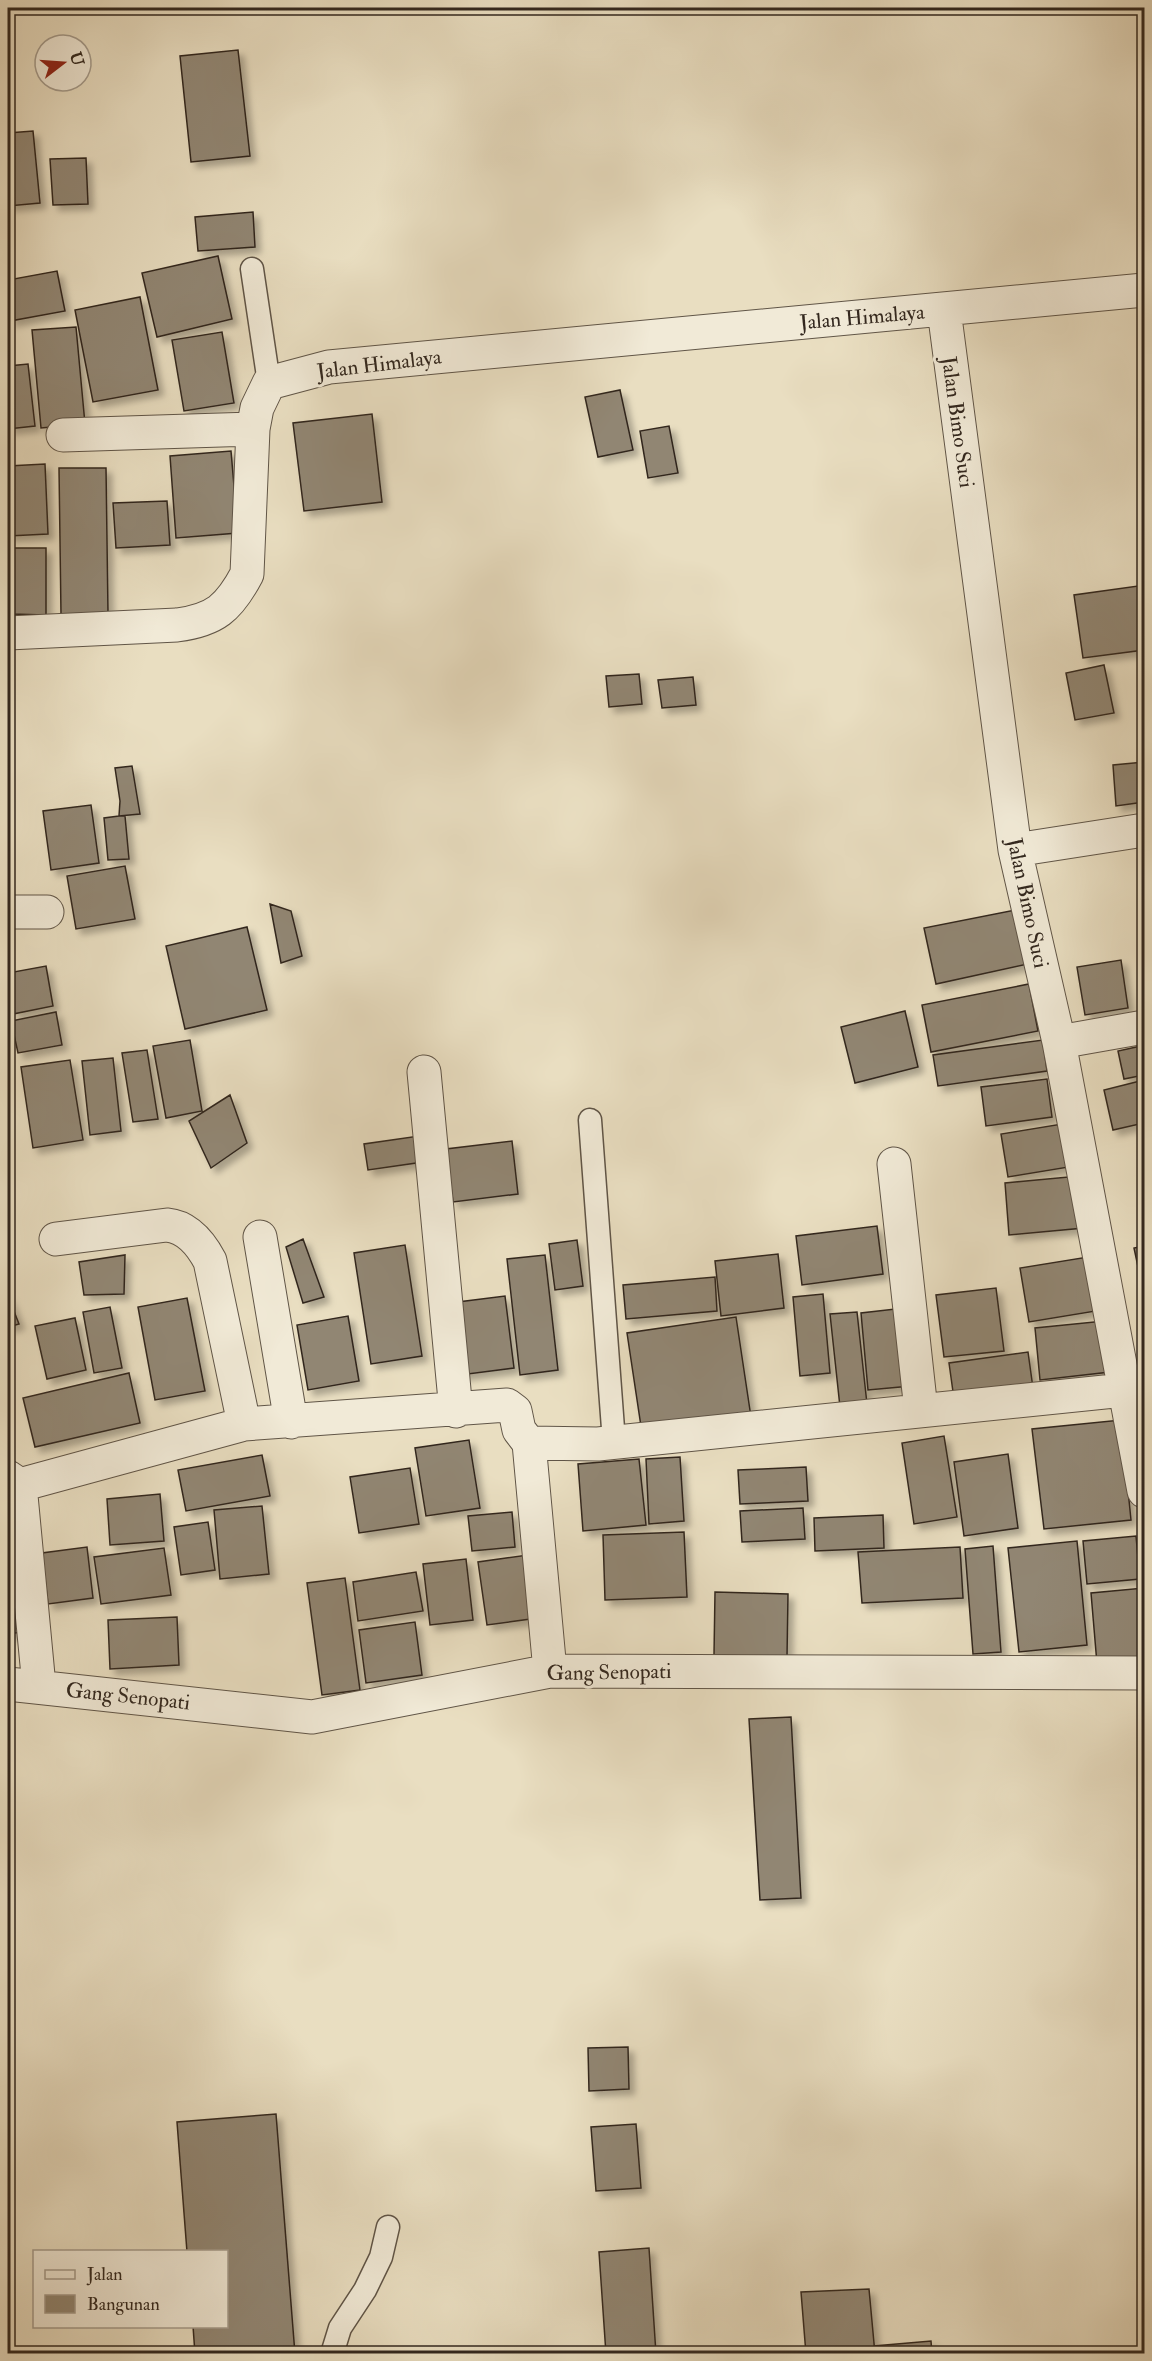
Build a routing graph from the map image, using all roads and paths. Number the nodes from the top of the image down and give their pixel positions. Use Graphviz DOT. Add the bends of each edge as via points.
graph roads {
  1 [pos="252,269"];
  2 [pos="1144,290"];
  3 [pos="944,310"];
  4 [pos="269,384"];
  5 [pos="253,429"];
  6 [pos="63,435"];
  7 [pos="8,633"];
  8 [pos="1144,830"];
  9 [pos="1015,850"];
  10 [pos="8,912"];
  11 [pos="47,912"];
  12 [pos="1144,1027"];
  13 [pos="1059,1042"];
  14 [pos="424,1072"];
  15 [pos="591,1120"];
  16 [pos="894,1164"];
  17 [pos="260,1238"];
  18 [pos="56,1239"];
  19 [pos="1134,1388"];
  20 [pos="921,1410"];
  21 [pos="456,1411"];
  22 [pos="291,1422"];
  23 [pos="244,1424"];
  24 [pos="614,1442"];
  25 [pos="529,1443"];
  26 [pos="14,1481"];
  27 [pos="1144,1491"];
  28 [pos="550,1671"];
  29 [pos="1144,1673"];
  30 [pos="23,1685"];
  31 [pos="388,2227"];
  32 [pos="332,2354"];
  1 -- 4 [label="lane"];
  2 -- 3 [label="street, Jalan Himalaya"];
  3 -- 4 [label="street, Jalan Himalaya" via="329,367"];
  3 -- 9 [label="street, Jalan Bimo Suci"];
  4 -- 5 [label="street" via="257,408"];
  5 -- 6 [label="street"];
  5 -- 7 [label="street" via="247,574 217,615 177,625"];
  8 -- 9 [label="street"];
  9 -- 13 [label="street, Jalan Bimo Suci"];
  10 -- 11 [label="street"];
  12 -- 13 [label="street"];
  13 -- 19 [label="street, Jalan Bimo Suci"];
  14 -- 21 [label="street"];
  15 -- 24 [label="lane"];
  16 -- 20 [label="street"];
  17 -- 22 [label="street"];
  18 -- 23 [label="street" via="167,1225 178,1226 202,1245 210,1261"];
  19 -- 20 [label="street"];
  19 -- 27 [label="street, Jalan Bimo Suci"];
  20 -- 24 [label="street"];
  21 -- 22 [label="street"];
  21 -- 25 [label="street" via="507,1405 514,1411 519,1430"];
  22 -- 23 [label="street"];
  23 -- 26 [label="street"];
  24 -- 25 [label="street"];
  25 -- 28 [label="street"];
  26 -- 30 [label="street"];
  28 -- 29 [label="street, Gang Senopati"];
  28 -- 30 [label="street, Gang Senopati" via="312,1717"];
  31 -- 32 [label="lane" via="381,2257 340,2328"];
}
